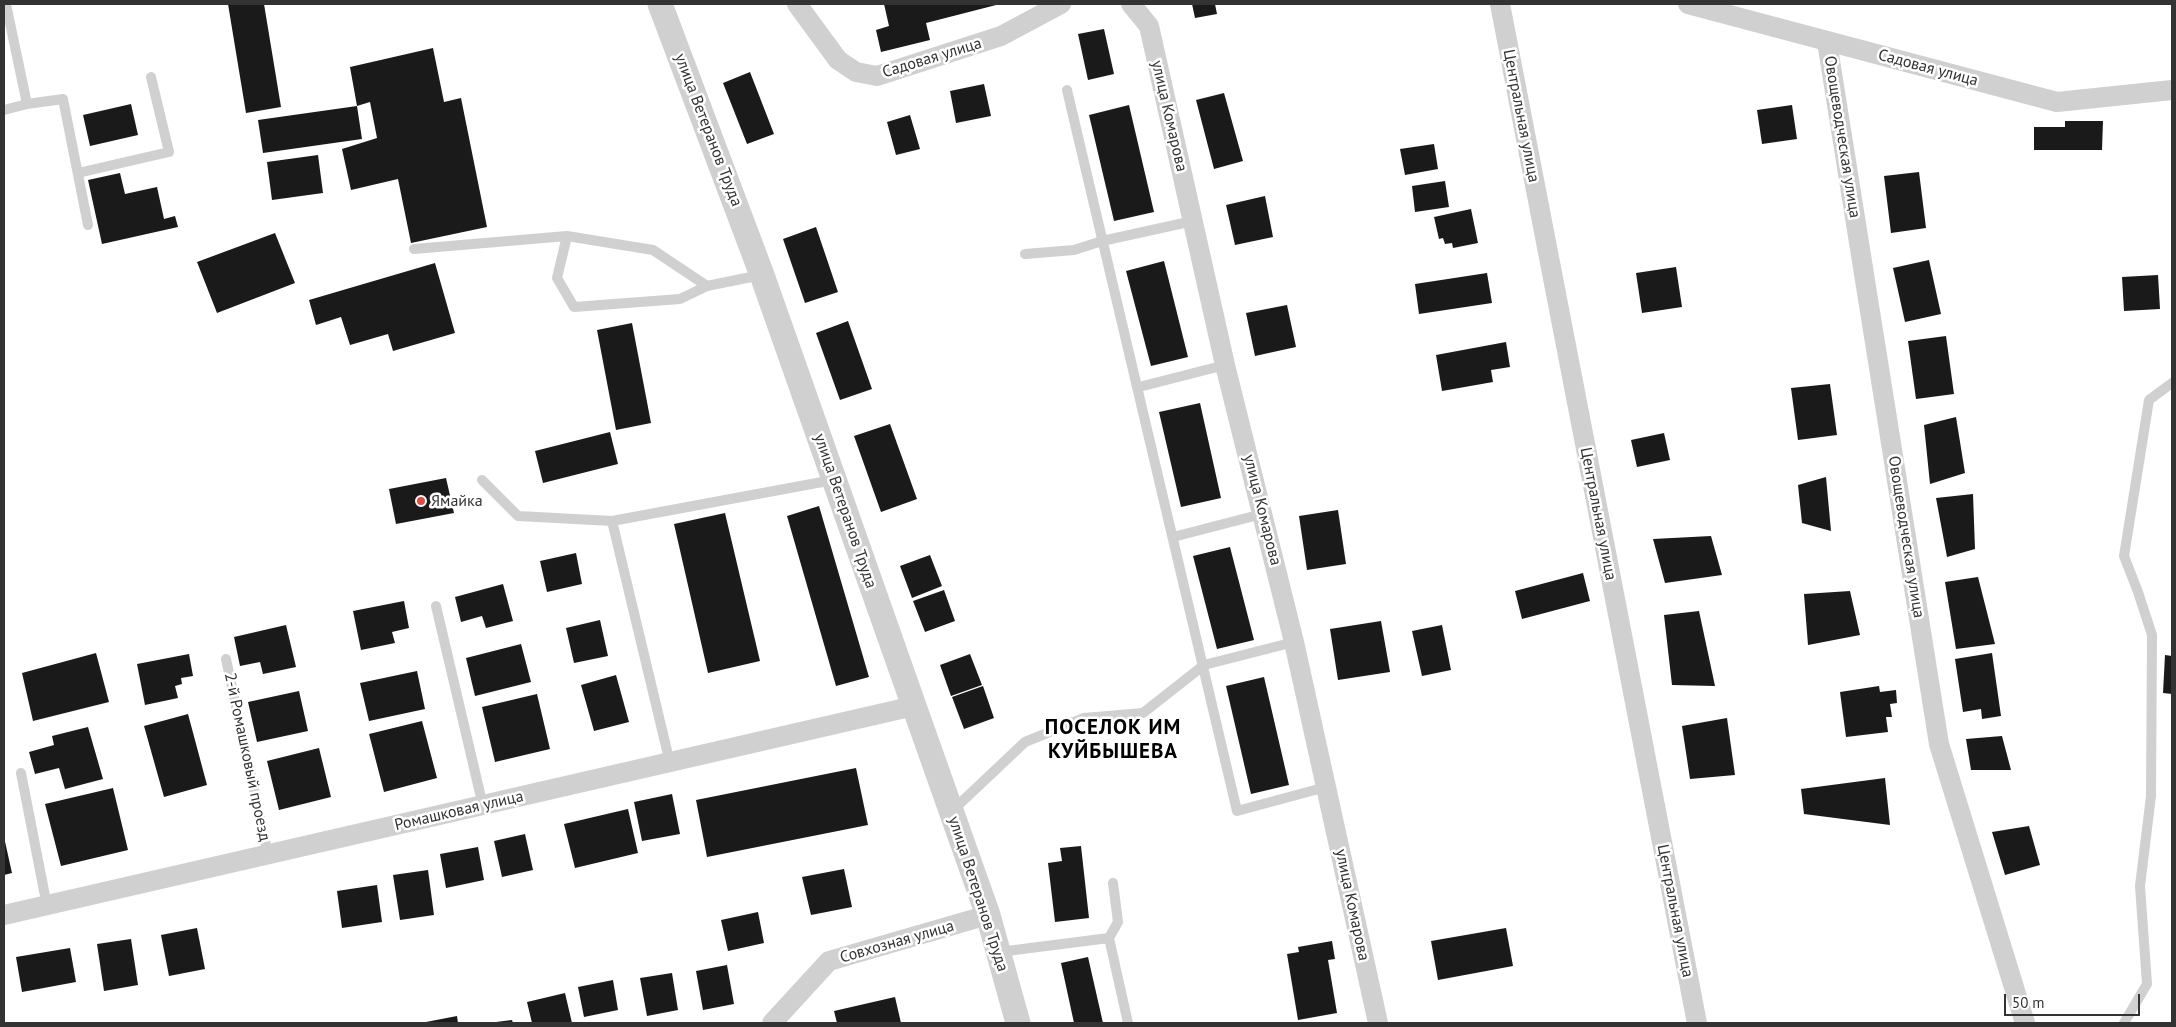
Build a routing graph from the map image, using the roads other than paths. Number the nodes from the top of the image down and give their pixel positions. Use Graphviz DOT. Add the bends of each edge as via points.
graph roads {
  1 [pos="6,4"];
  2 [pos="660,4"];
  3 [pos="797,4"];
  4 [pos="1061,4"];
  5 [pos="1131,4"];
  6 [pos="1500,4"];
  7 [pos="1688,4"];
  8 [pos="1826,42"];
  9 [pos="151,77"];
  10 [pos="1067,90"];
  11 [pos="2172,90"];
  12 [pos="27,104"];
  13 [pos="4,110"];
  14 [pos="78,172"];
  15 [pos="1193,221"];
  16 [pos="88,225"];
  17 [pos="567,236"];
  18 [pos="1102,241"];
  19 [pos="414,249"];
  20 [pos="1024,254"];
  21 [pos="762,275"];
  22 [pos="707,286"];
  23 [pos="1226,365"];
  24 [pos="2172,383"];
  25 [pos="1139,387"];
  26 [pos="482,480"];
  27 [pos="834,480"];
  28 [pos="1262,514"];
  29 [pos="612,521"];
  30 [pos="1173,536"];
  31 [pos="436,606"];
  32 [pos="1294,642"];
  33 [pos="226,658"];
  34 [pos="1204,665"];
  35 [pos="914,706"];
  36 [pos="670,764"];
  37 [pos="21,773"];
  38 [pos="1326,787"];
  39 [pos="483,806"];
  40 [pos="951,812"];
  41 [pos="268,855"];
  42 [pos="1113,883"];
  43 [pos="47,906"];
  44 [pos="4,915"];
  45 [pos="988,915"];
  46 [pos="1110,938"];
  47 [pos="999,952"];
  48 [pos="772,1023"];
  49 [pos="1018,1023"];
  50 [pos="1128,1023"];
  51 [pos="1378,1023"];
  52 [pos="1697,1023"];
  53 [pos="2025,1023"];
  54 [pos="2124,1023"];
  1 -- 12 [label="lane"];
  2 -- 21 [label="street, улица Ветеранов Труда"];
  3 -- 4 [label="street, Садовая улица" via="838,60 856,72 877,76 1002,36"];
  5 -- 15 [label="street, улица Комарова" via="1149,26"];
  6 -- 52 [label="street, Центральная улица"];
  7 -- 8 [label="street, Садовая улица"];
  8 -- 11 [label="street, Садовая улица" via="2057,102"];
  8 -- 53 [label="street, Овощеводческая улица" via="1939,744"];
  9 -- 14 [label="lane" via="169,152"];
  10 -- 18 [label="lane"];
  12 -- 13 [label="lane"];
  12 -- 14 [label="lane" via="63,99"];
  14 -- 16 [label="lane"];
  15 -- 18 [label="lane"];
  15 -- 23 [label="street, улица Комарова"];
  17 -- 19 [label="lane"];
  17 -- 22 [label="lane" via="653,250"];
  17 -- 22 [label="lane" via="557,278 574,307 680,299"];
  18 -- 20 [label="lane" via="1074,250"];
  18 -- 25 [label="lane"];
  21 -- 22 [label="lane"];
  21 -- 27 [label="street, улица Ветеранов Труда"];
  23 -- 25 [label="lane"];
  23 -- 28 [label="street, улица Комарова"];
  24 -- 54 [label="lane" via="2149,400 2124,556 2152,635 2151,796 2140,886 2147,984"];
  25 -- 30 [label="lane"];
  26 -- 29 [label="lane" via="518,516"];
  27 -- 29 [label="lane"];
  27 -- 35 [label="street, улица Ветеранов Труда"];
  28 -- 30 [label="lane"];
  28 -- 32 [label="street, улица Комарова"];
  29 -- 36 [label="lane"];
  30 -- 34 [label="lane"];
  31 -- 39 [label="lane"];
  32 -- 34 [label="lane"];
  32 -- 38 [label="street, улица Комарова"];
  33 -- 41 [label="lane, 2-й Ромашковый проезд"];
  34 -- 38 [label="lane" via="1237,811"];
  34 -- 40 [label="lane" via="1143,713 1084,718 1025,742"];
  35 -- 36 [label="street, Ромашковая улица"];
  35 -- 40 [label="street, улица Ветеранов Труда"];
  36 -- 39 [label="street, Ромашковая улица"];
  37 -- 43 [label="lane"];
  38 -- 51 [label="street, улица Комарова"];
  39 -- 41 [label="street, Ромашковая улица"];
  40 -- 45 [label="street, улица Ветеранов Труда"];
  41 -- 43 [label="street, Ромашковая улица"];
  42 -- 46 [label="lane" via="1118,922"];
  43 -- 44 [label="street, Ромашковая улица"];
  45 -- 47 [label="street, улица Ветеранов Труда"];
  45 -- 48 [label="street, Совхозная улица" via="830,962"];
  46 -- 47 [label="lane"];
  46 -- 50 [label="lane"];
  47 -- 49 [label="street, улица Ветеранов Труда"];
}
